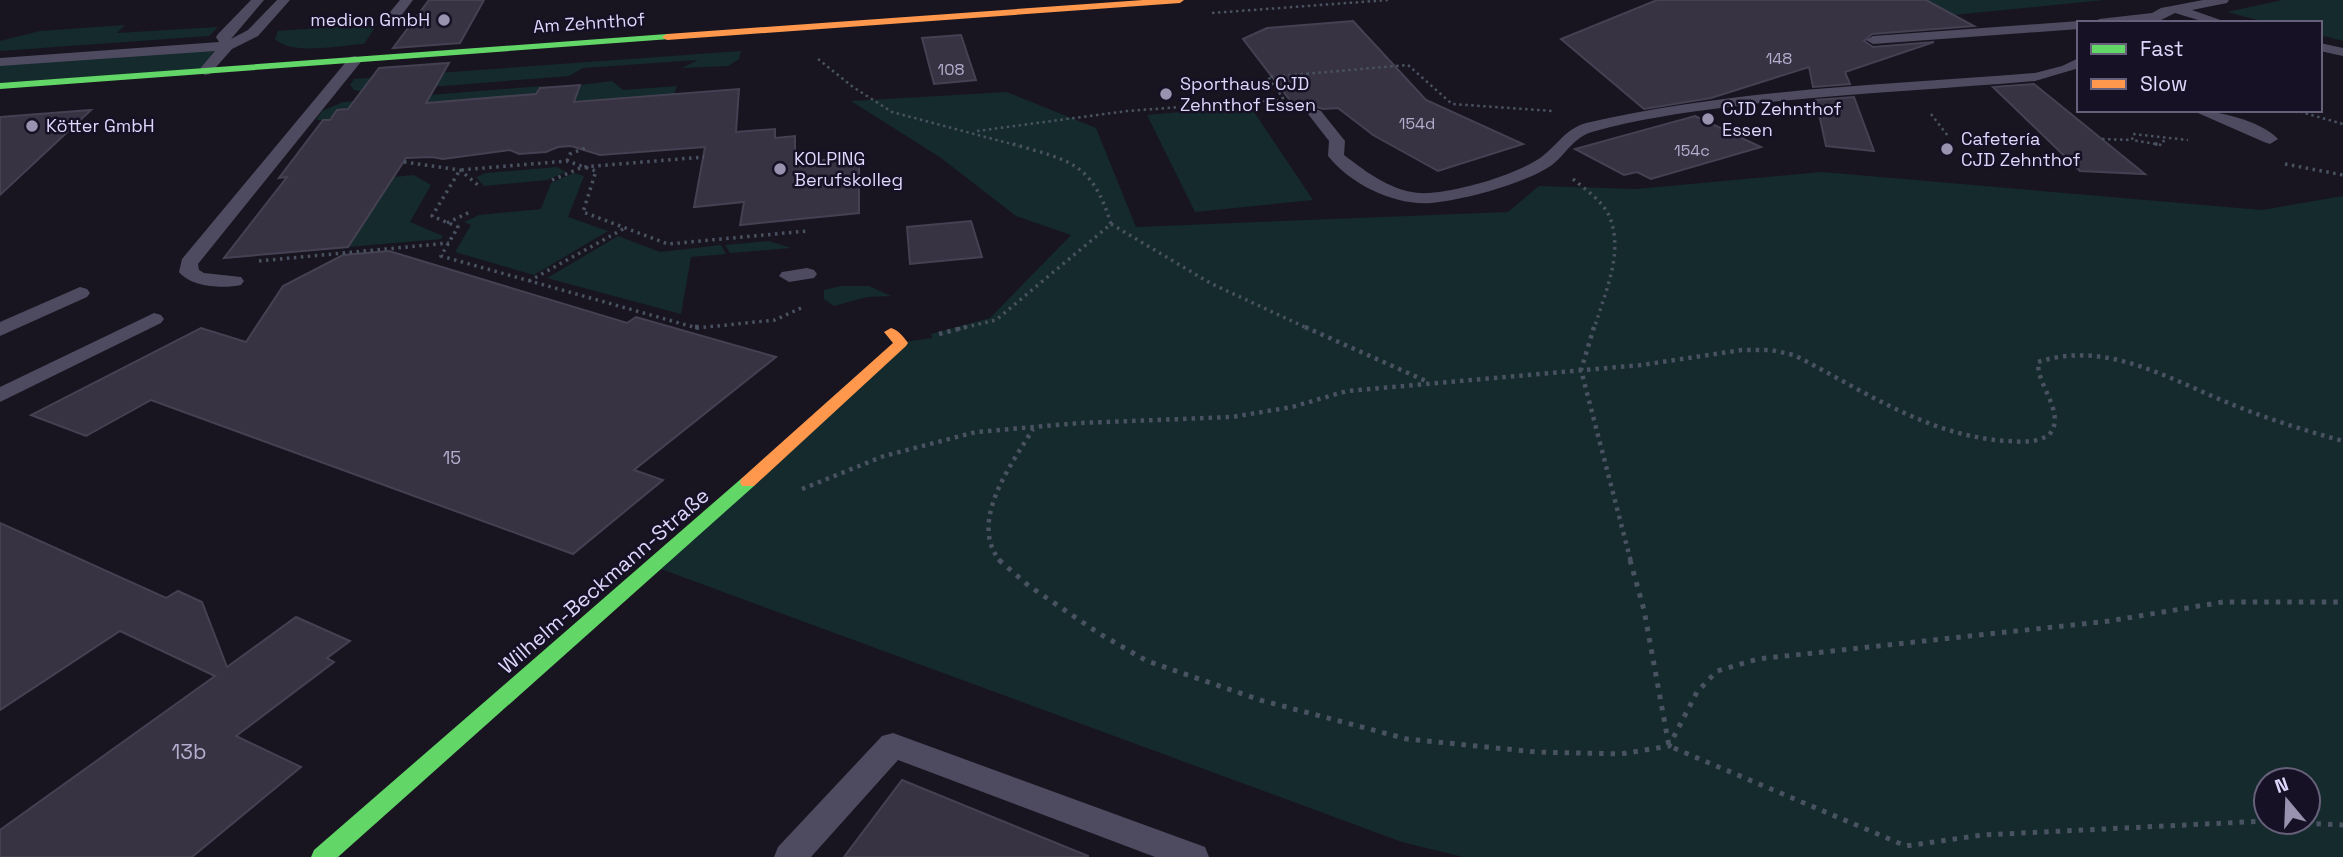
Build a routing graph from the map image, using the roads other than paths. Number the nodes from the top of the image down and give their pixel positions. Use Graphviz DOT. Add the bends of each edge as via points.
graph roads {
  1 [pos="258,0"];
  2 [pos="284,0"];
  3 [pos="407,0"];
  4 [pos="1180,0"];
  5 [pos="2223,0"];
  6 [pos="2175,9"];
  7 [pos="393,17"];
  8 [pos="2150,20"];
  9 [pos="2216,21"];
  10 [pos="2077,25"];
  11 [pos="1873,40"];
  12 [pos="227,47"];
  13 [pos="2322,47"];
  14 [pos="2343,52"];
  15 [pos="355,60"];
  16 [pos="0,62"];
  17 [pos="2075,68"];
  18 [pos="205,71"];
  19 [pos="0,86"];
  20 [pos="2204,112"];
  21 [pos="1317,114"];
  22 [pos="2270,139"];
  23 [pos="234,281"];
  24 [pos="80,293"];
  25 [pos="154,319"];
  26 [pos="0,330"];
  27 [pos="896,338"];
  28 [pos="0,395"];
  29 [pos="322,857"];
  30 [pos="790,857"];
  31 [pos="1194,857"];
  1 -- 12 [label="lane" via="223,37"];
  2 -- 12 [label="lane" via="253,33"];
  3 -- 7 [label="lane"];
  4 -- 15 [label="main road, Am Zehnthof"];
  5 -- 6 [label="lane"];
  6 -- 8 [label="lane"];
  6 -- 9 [label="lane"];
  10 -- 11 [label="lane"];
  12 -- 16 [label="lane"];
  12 -- 18 [label="lane"];
  13 -- 14 [label="lane"];
  15 -- 18 [label="main road, Am Zehnthof"];
  15 -- 23 [label="lane" via="189,263 189,272 199,278"];
  17 -- 21 [label="lane" via="2035,77 1666,111 1582,129 1546,161 1448,196 1427,199 1404,197 1360,175 1336,156 1337,141"];
  18 -- 19 [label="main road, Am Zehnthof"];
  20 -- 22 [label="lane"];
  24 -- 26 [label="lane"];
  25 -- 28 [label="lane"];
  27 -- 29 [label="main road, Wilhelm-Beckmann-Straße" via="750,480"];
  30 -- 31 [label="lane" via="893,745"];
}
